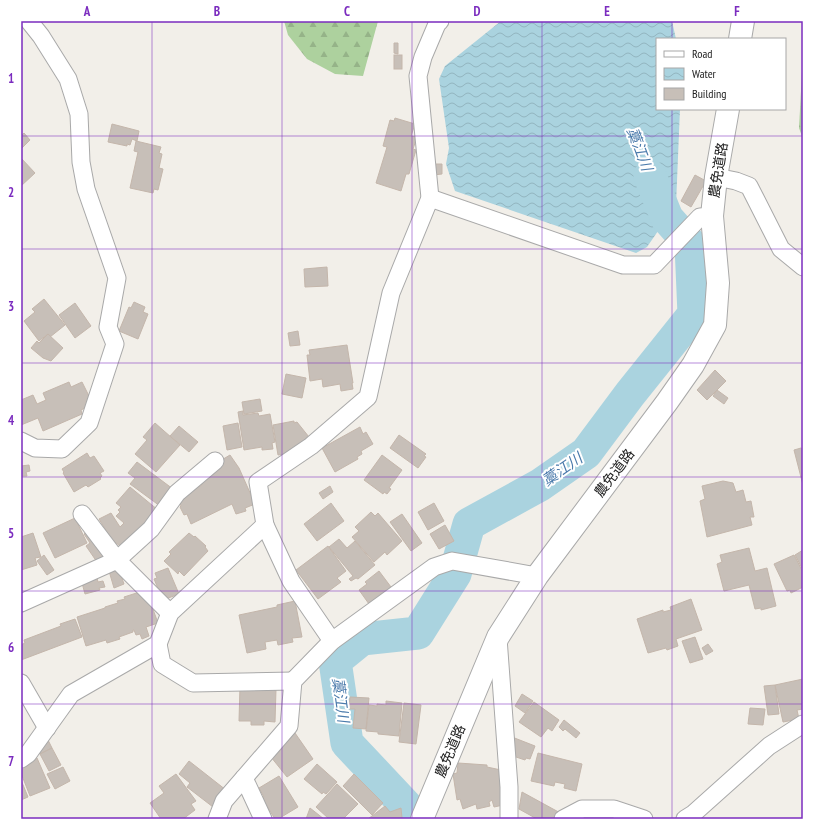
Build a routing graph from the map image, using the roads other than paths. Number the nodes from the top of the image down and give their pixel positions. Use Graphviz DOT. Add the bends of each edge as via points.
graph roads {
  1 [pos="29,21"];
  2 [pos="440,21"];
  3 [pos="743,21"];
  4 [pos="740,38"];
  5 [pos="728,110"];
  6 [pos="716,177"];
  7 [pos="430,198"];
  8 [pos="712,216"];
  9 [pos="803,267"];
  10 [pos="21,441"];
  11 [pos="215,461"];
  12 [pos="82,514"];
  13 [pos="265,525"];
  14 [pos="117,560"];
  15 [pos="537,576"];
  16 [pos="21,603"];
  17 [pos="170,613"];
  18 [pos="498,636"];
  19 [pos="332,641"];
  20 [pos="158,644"];
  21 [pos="293,681"];
  22 [pos="21,683"];
  23 [pos="803,724"];
  24 [pos="47,728"];
  25 [pos="21,759"];
  26 [pos="244,778"];
  27 [pos="216,819"];
  28 [pos="263,819"];
  29 [pos="422,819"];
  30 [pos="509,819"];
  31 [pos="563,819"];
  32 [pos="644,819"];
  33 [pos="685,819"];
  1 -- 10 [label="street" via="68,79 79,114 80,162 86,189 117,278 108,327 115,344 89,423 62,449 35,448"];
  2 -- 7 [label="street" via="418,76"];
  3 -- 4 [label="street"];
  5 -- 6 [label="street, 農免道路"];
  6 -- 8 [label="street, 農免道路"];
  6 -- 9 [label="street" via="749,186 781,249"];
  7 -- 8 [label="street" via="623,265 654,265 700,217"];
  7 -- 13 [label="street" via="391,293 368,397 311,446 258,482"];
  8 -- 15 [label="street, 農免道路" via="718,283 715,324 693,365 667,402"];
  11 -- 14 [label="street" via="177,493 151,529"];
  12 -- 14 [label="street"];
  13 -- 17 [label="street"];
  13 -- 19 [label="street" via="291,581"];
  14 -- 16 [label="street"];
  14 -- 17 [label="street"];
  15 -- 18 [label="street, 農免道路"];
  15 -- 19 [label="street" via="458,562 434,567"];
  17 -- 20 [label="street"];
  18 -- 29 [label="street, 農免道路"];
  18 -- 30 [label="street"];
  19 -- 21 [label="street"];
  20 -- 21 [label="street" via="162,664 193,683"];
  20 -- 24 [label="street" via="71,694"];
  21 -- 26 [label="street" via="289,726"];
  22 -- 24 [label="street"];
  23 -- 33 [label="street" via="769,746"];
  24 -- 25 [label="street" via="28,754"];
  26 -- 27 [label="street" via="224,801"];
  26 -- 28 [label="street"];
  31 -- 32 [label="street" via="582,809 614,809"];
}
